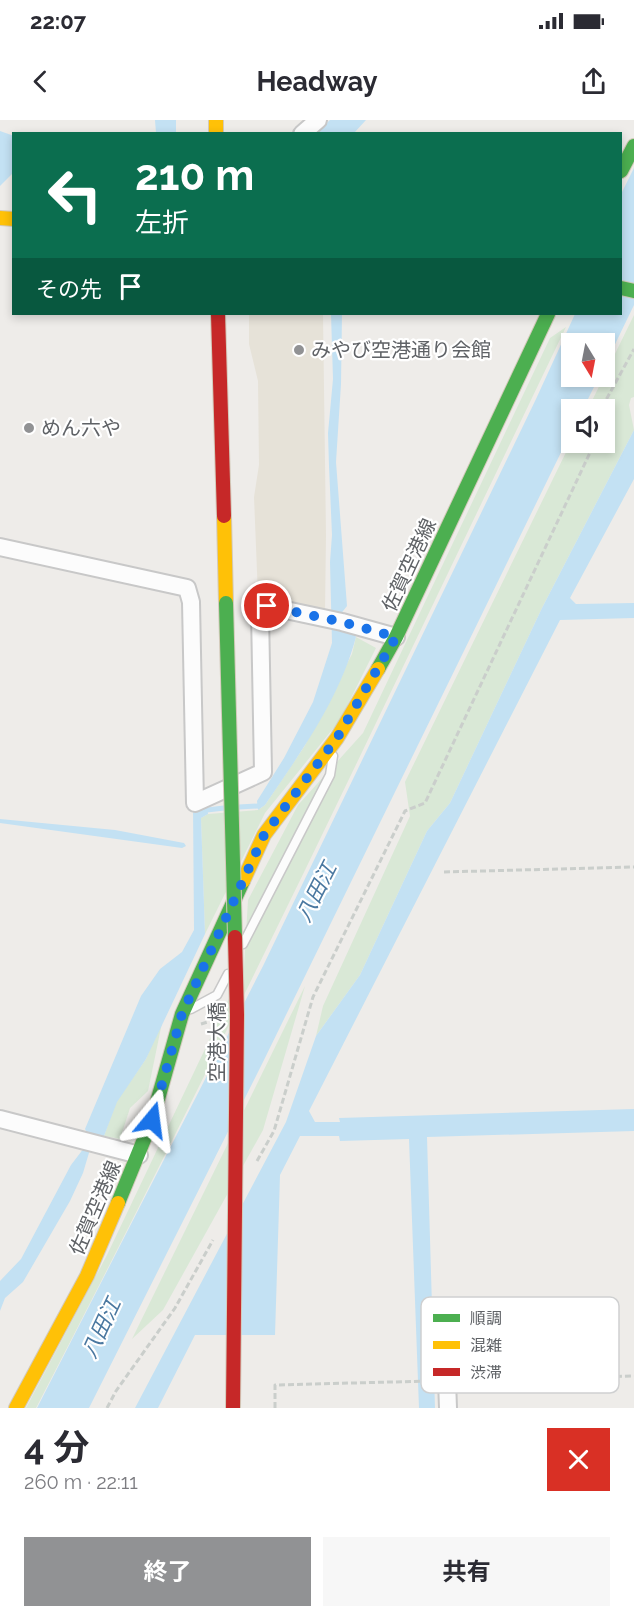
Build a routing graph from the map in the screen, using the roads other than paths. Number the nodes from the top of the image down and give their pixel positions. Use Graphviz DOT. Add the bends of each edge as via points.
graph roads {
  1 [pos="318,120"];
  2 [pos="304,132"];
  3 [pos="634,146"];
  4 [pos="622,169"];
  5 [pos="218,315"];
  6 [pos="548,315"];
  7 [pos="0,547"];
  8 [pos="396,637"];
  9 [pos="337,738"];
  10 [pos="182,1014"];
  11 [pos="0,1119"];
  12 [pos="139,1155"];
  13 [pos="447,1393"];
  14 [pos="16,1408"];
  15 [pos="232,1408"];
  16 [pos="448,1408"];
  1 -- 2 [label="street"];
  3 -- 4 [label="main road"];
  5 -- 15 [label="main road, 空港大橋, bridge" via="237,1015"];
  6 -- 8 [label="main road, 佐賀空港線"];
  7 -- 8 [label="street" via="187,588 191,602 195,803 263,772 260,613 267,606"];
  8 -- 9 [label="main road, 佐賀空港線"];
  9 -- 10 [label="main road, 佐賀空港線" via="264,835"];
  9 -- 10 [label="lane" via="330,775 217,995"];
  10 -- 12 [label="main road, 佐賀空港線"];
  11 -- 12 [label="street"];
  12 -- 14 [label="main road, 佐賀空港線" via="87,1276"];
  13 -- 16 [label="street"];
}
